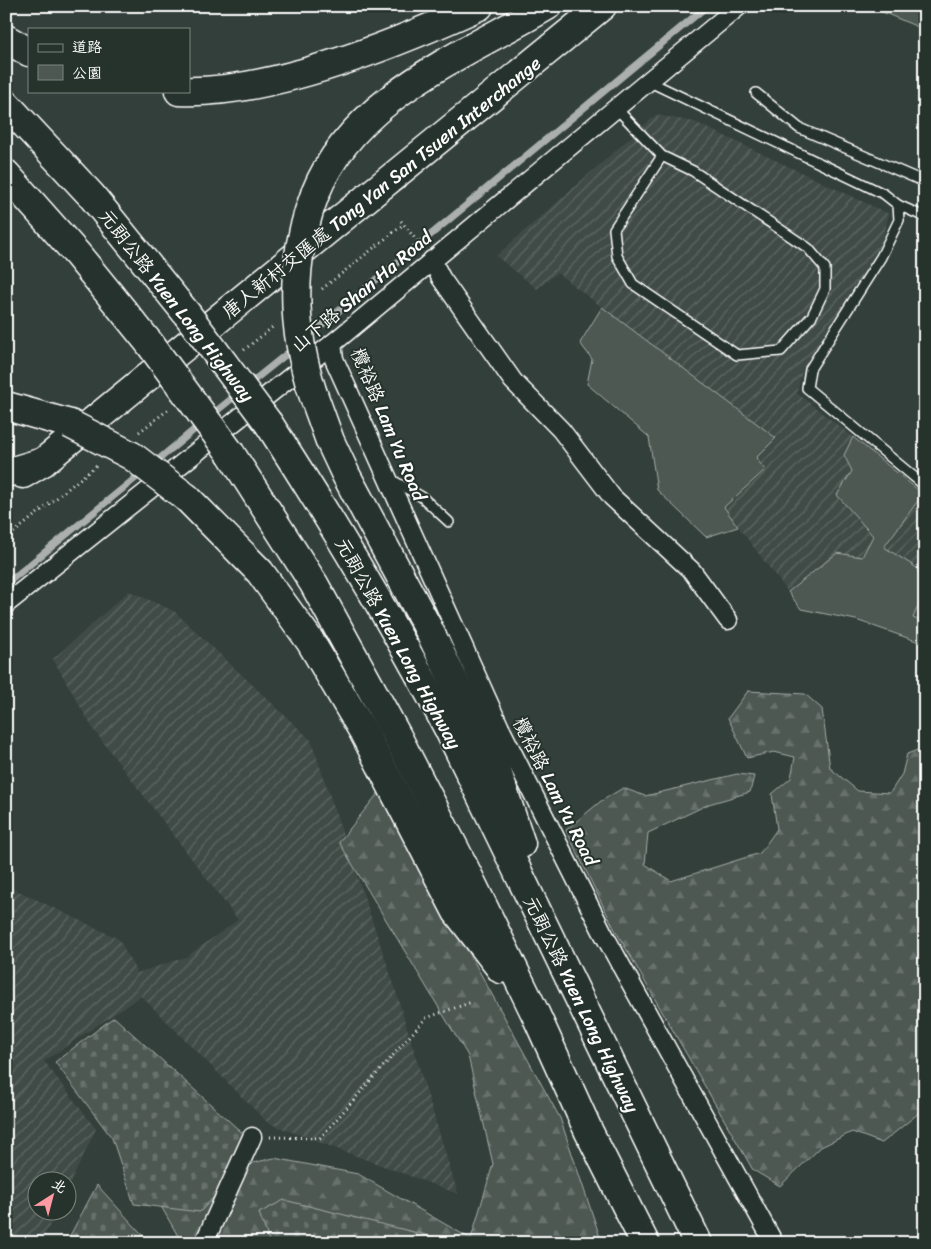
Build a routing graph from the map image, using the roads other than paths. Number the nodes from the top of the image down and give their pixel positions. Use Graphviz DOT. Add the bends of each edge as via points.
graph roads {
  1 [pos="479,6"];
  2 [pos="547,6"];
  3 [pos="602,6"];
  4 [pos="738,6"];
  5 [pos="6,39"];
  6 [pos="28,51"];
  7 [pos="648,81"];
  8 [pos="190,91"];
  9 [pos="756,93"];
  10 [pos="6,104"];
  11 [pos="616,108"];
  12 [pos="662,156"];
  13 [pos="6,174"];
  14 [pos="925,182"];
  15 [pos="898,205"];
  16 [pos="925,217"];
  17 [pos="429,256"];
  18 [pos="332,344"];
  19 [pos="6,406"];
  20 [pos="43,462"];
  21 [pos="6,473"];
  22 [pos="388,478"];
  23 [pos="6,483"];
  24 [pos="925,486"];
  25 [pos="449,522"];
  26 [pos="6,604"];
  27 [pos="728,620"];
  28 [pos="554,945"];
  29 [pos="535,1013"];
  30 [pos="252,1137"];
  31 [pos="204,1243"];
  32 [pos="645,1243"];
  33 [pos="698,1243"];
  34 [pos="774,1243"];
  1 -- 8 [label="main road" via="407,38 297,74 228,89"];
  2 -- 28 [label="main road, bridge" via="441,65 387,103 354,134 333,159 315,194 301,236 296,284 299,334 313,394 330,441 428,626 494,763"];
  3 -- 20 [label="main road, 唐人新村交匯處 Tong Yan San Tsuen Interchange"];
  4 -- 7 [label="street, 山下路 Shan Ha Road"];
  5 -- 6 [label="main road"];
  7 -- 11 [label="street, 山下路 Shan Ha Road"];
  7 -- 15 [label="lane" via="884,194"];
  9 -- 14 [label="lane" via="798,128"];
  10 -- 28 [label="main road, 元朗公路 Yuen Long Highway, bridge" via="91,195 187,314 269,424 337,530 417,669"];
  11 -- 12 [label="lane"];
  11 -- 17 [label="street, 山下路 Shan Ha Road"];
  12 -- 12 [label="lane" via="614,228 617,256 633,284 737,355 780,351 812,316 825,289 825,268 808,248 692,171"];
  13 -- 29 [label="main road, bridge" via="150,344 231,454 314,584 462,863"];
  15 -- 16 [label="lane"];
  15 -- 24 [label="lane" via="899,220 881,257 810,369 807,388"];
  17 -- 18 [label="street, 山下路 Shan Ha Road"];
  17 -- 27 [label="street" via="513,381 562,430 612,497 692,571"];
  18 -- 22 [label="street, 欖裕路 Lam Yu Road" via="334,359"];
  18 -- 26 [label="street, 山下路 Shan Ha Road"];
  19 -- 29 [label="main road, bridge" via="70,424 132,456 188,498 254,565 310,641 363,731 457,912"];
  20 -- 21 [label="main road"];
  20 -- 23 [label="main road"];
  22 -- 25 [label="lane" via="422,498"];
  22 -- 34 [label="street, 欖裕路 Lam Yu Road" via="500,728 602,931"];
  28 -- 33 [label="main road, 元朗公路 Yuen Long Highway"];
  29 -- 32 [label="main road" via="589,1132"];
  30 -- 31 [label="street"];
}
